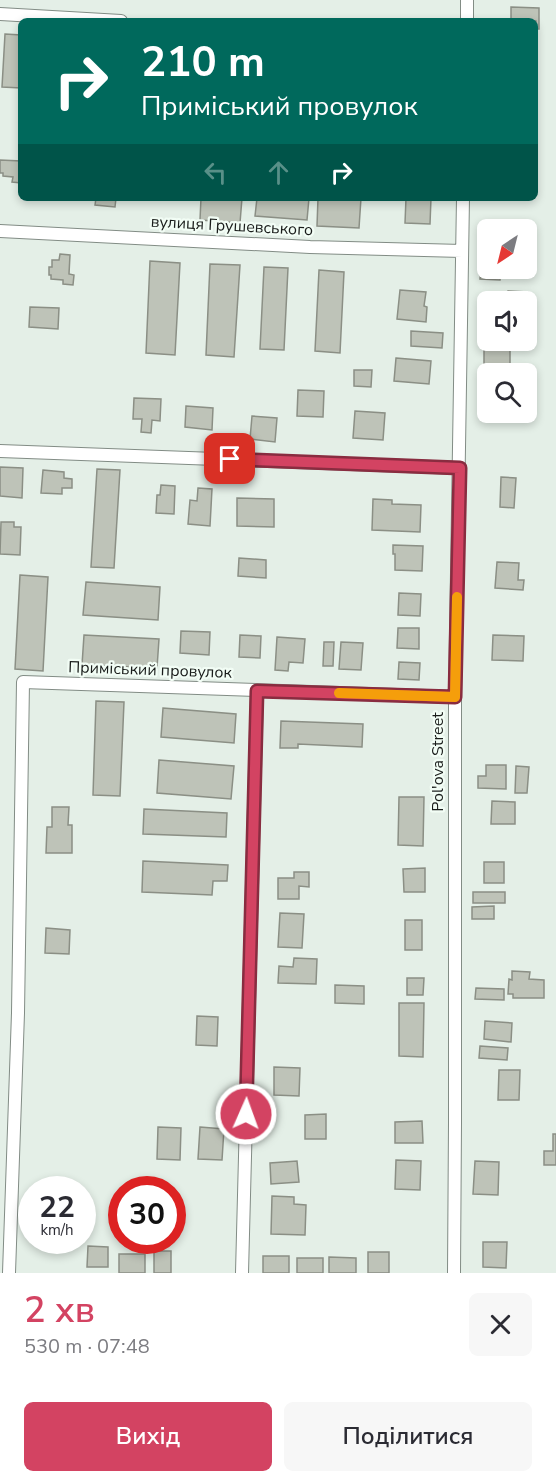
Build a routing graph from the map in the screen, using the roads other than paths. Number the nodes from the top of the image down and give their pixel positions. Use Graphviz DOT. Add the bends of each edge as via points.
graph roads {
  1 [pos="467,0"];
  2 [pos="0,14"];
  3 [pos="69,18"];
  4 [pos="467,18"];
  5 [pos="463,201"];
  6 [pos="0,231"];
  7 [pos="462,251"];
  8 [pos="0,451"];
  9 [pos="460,468"];
  10 [pos="257,691"];
  11 [pos="455,697"];
  12 [pos="9,1273"];
  13 [pos="242,1273"];
  14 [pos="454,1273"];
  1 -- 4 [label="street"];
  2 -- 3 [label="street"];
  5 -- 7 [label="street, Pol'ova Street"];
  6 -- 7 [label="street, вулиця Грушевського"];
  7 -- 9 [label="street, Pol'ova Street"];
  8 -- 9 [label="street"];
  9 -- 11 [label="street, Pol'ova Street"];
  10 -- 11 [label="street, Приміський провулок"];
  10 -- 12 [label="street, Приміський провулок" via="23,682"];
  10 -- 13 [label="street"];
  11 -- 14 [label="street, Pol'ova Street"];
}
